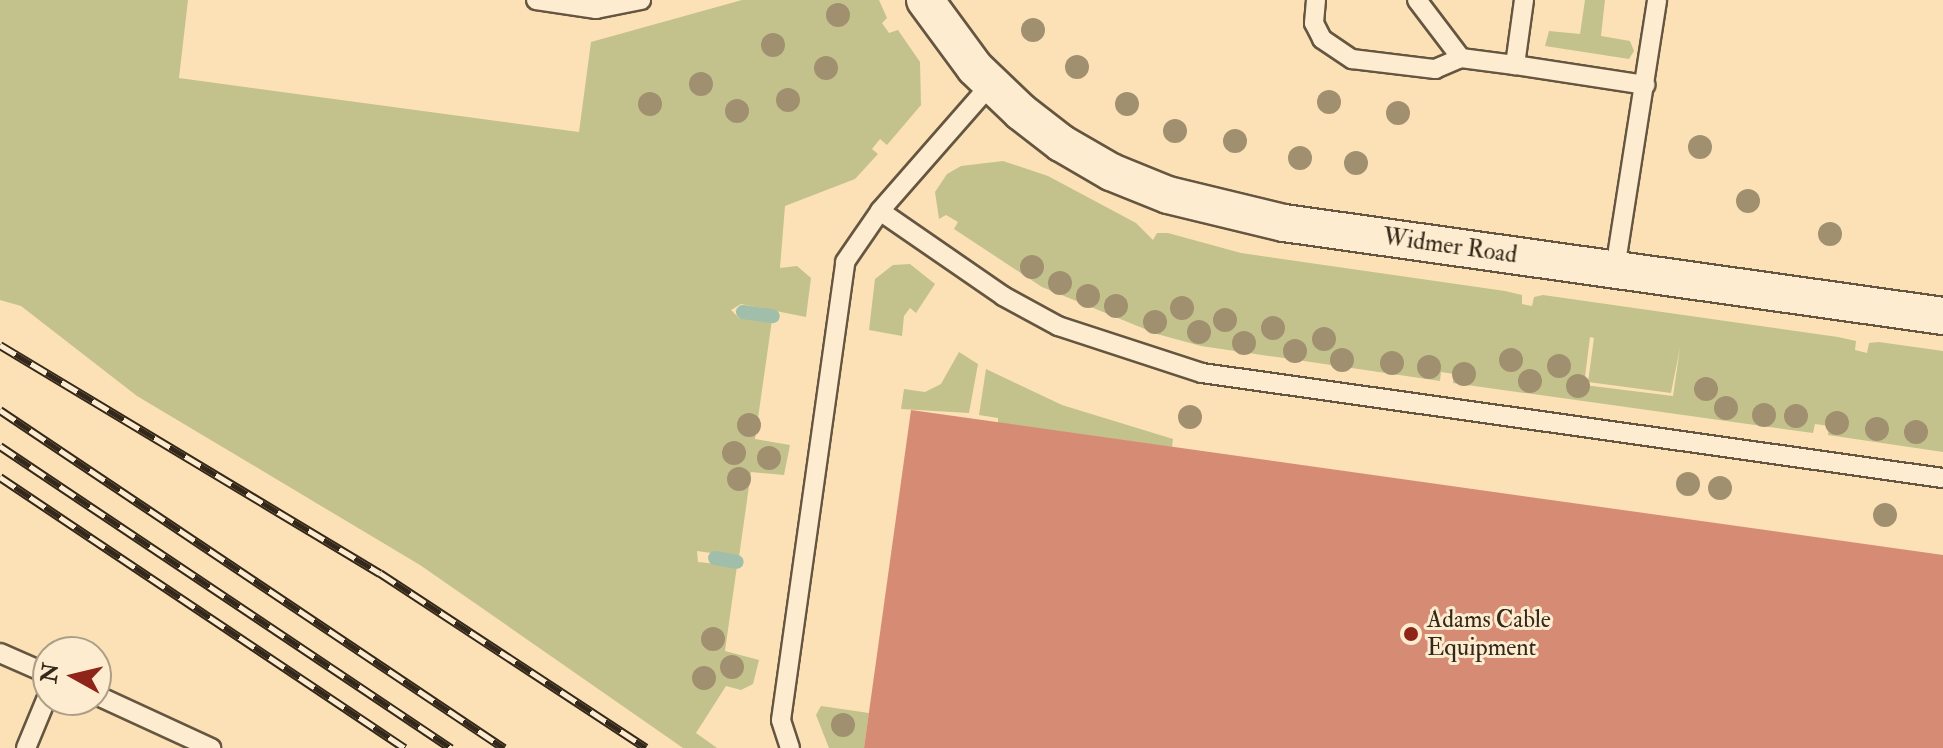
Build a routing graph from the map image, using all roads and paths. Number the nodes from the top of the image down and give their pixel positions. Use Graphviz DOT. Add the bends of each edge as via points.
graph roads {
  1 [pos="536,0"];
  2 [pos="638,0"];
  3 [pos="925,0"];
  4 [pos="1316,0"];
  5 [pos="1417,0"];
  6 [pos="1524,0"];
  7 [pos="1657,0"];
  8 [pos="1461,58"];
  9 [pos="1515,65"];
  10 [pos="991,84"];
  11 [pos="1645,85"];
  12 [pos="880,211"];
  13 [pos="1615,269"];
  14 [pos="1943,316"];
  15 [pos="1943,478"];
  16 [pos="0,653"];
  17 [pos="32,667"];
  18 [pos="112,702"];
  19 [pos="39,716"];
  20 [pos="26,748"];
  21 [pos="211,748"];
  22 [pos="790,748"];
  1 -- 2 [label="lane" via="596,9"];
  3 -- 10 [label="street, Widmer Road"];
  4 -- 8 [label="lane" via="1314,23 1322,39 1352,59 1435,69"];
  5 -- 8 [label="lane"];
  6 -- 9 [label="lane"];
  7 -- 11 [label="lane"];
  8 -- 9 [label="lane"];
  9 -- 11 [label="lane"];
  10 -- 12 [label="lane"];
  10 -- 13 [label="street, Widmer Road" via="1061,143 1111,172 1168,195 1284,223"];
  11 -- 13 [label="lane"];
  12 -- 15 [label="lane" via="1003,296 1058,326 1202,373"];
  12 -- 22 [label="lane" via="845,262 781,720"];
  13 -- 14 [label="street, Widmer Road"];
  16 -- 17 [label="lane"];
  18 -- 21 [label="lane"];
  19 -- 20 [label="lane"];
}
